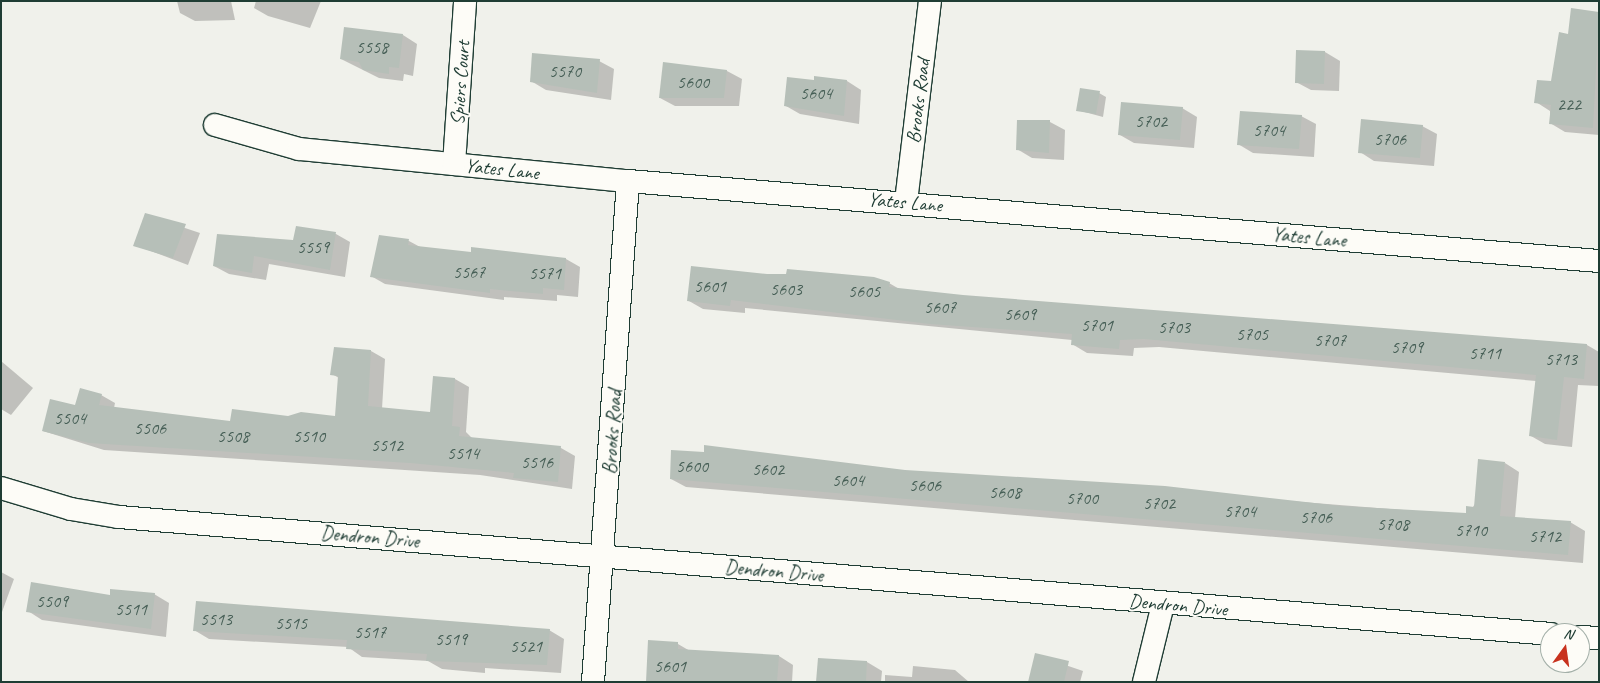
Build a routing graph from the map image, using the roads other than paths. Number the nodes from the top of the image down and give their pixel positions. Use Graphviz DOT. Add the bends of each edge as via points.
graph roads {
  1 [pos="464,1"];
  2 [pos="930,1"];
  3 [pos="215,124"];
  4 [pos="454,164"];
  5 [pos="628,181"];
  6 [pos="906,202"];
  7 [pos="1599,261"];
  8 [pos="1,488"];
  9 [pos="604,557"];
  10 [pos="1163,604"];
  11 [pos="1540,633"];
  12 [pos="593,682"];
  13 [pos="1144,682"];
  1 -- 4 [label="street, Spiers Court"];
  2 -- 6 [label="street, Brooks Road"];
  3 -- 4 [label="street, Yates Lane" via="299,149"];
  4 -- 5 [label="street, Yates Lane"];
  5 -- 6 [label="street, Yates Lane"];
  5 -- 9 [label="street, Brooks Road"];
  6 -- 7 [label="street, Yates Lane"];
  8 -- 9 [label="street, Dendron Drive" via="71,509 119,516"];
  9 -- 10 [label="street, Dendron Drive"];
  9 -- 12 [label="street, Brooks Road"];
  10 -- 11 [label="street, Dendron Drive"];
  10 -- 13 [label="street"];
}
